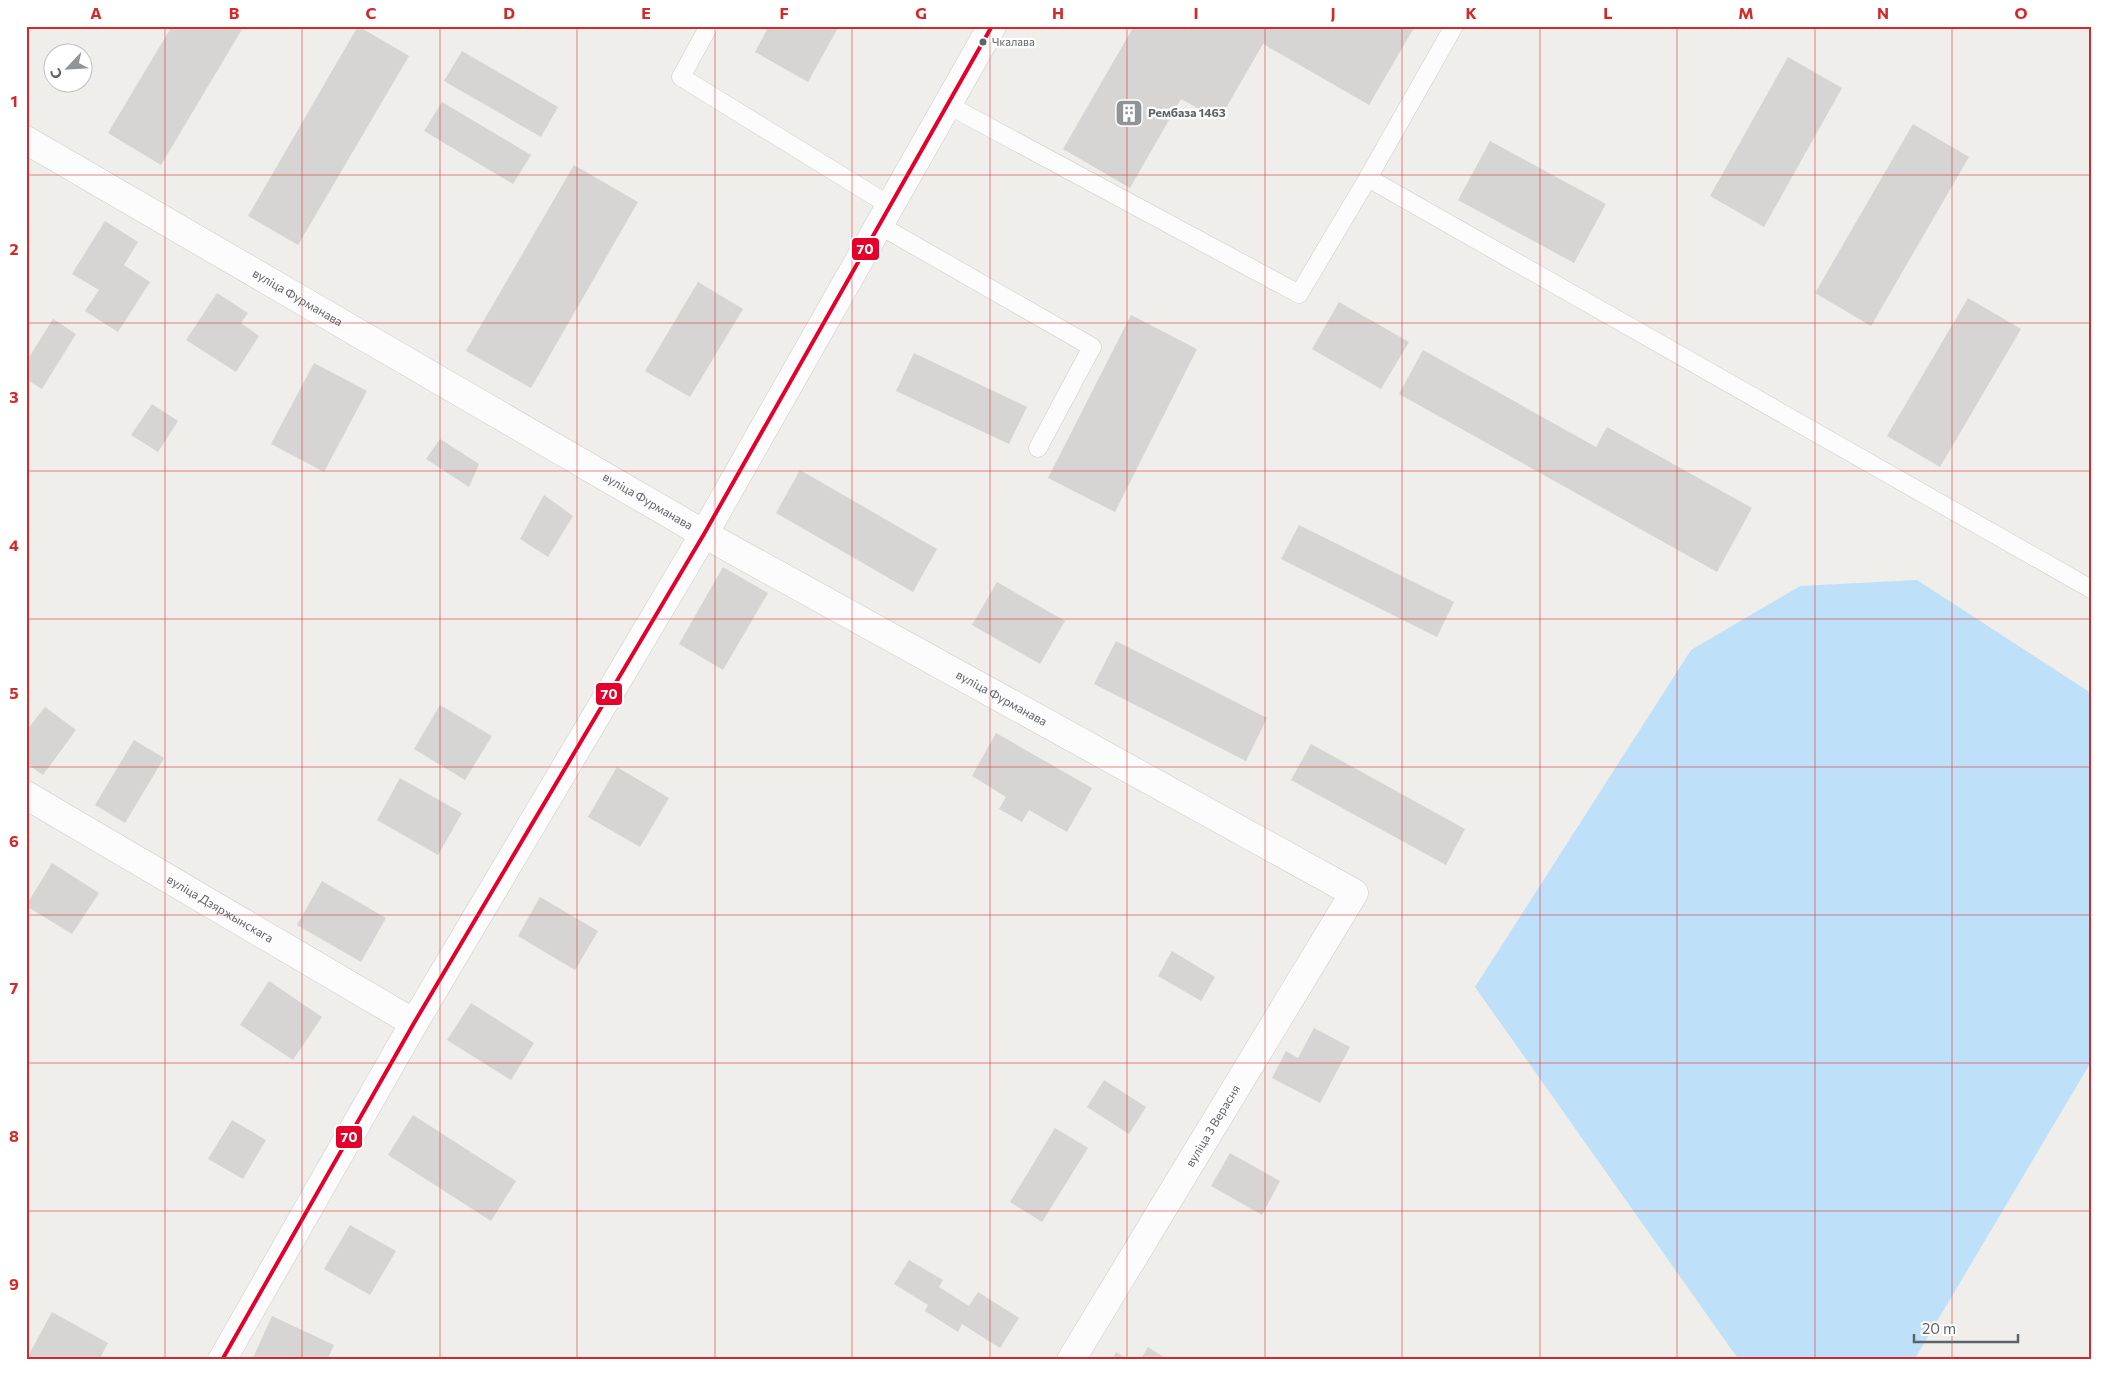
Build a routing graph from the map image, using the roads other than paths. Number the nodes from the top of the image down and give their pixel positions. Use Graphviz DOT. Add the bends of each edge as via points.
graph roads {
  1 [pos="709,26"];
  2 [pos="992,26"];
  3 [pos="1454,26"];
  4 [pos="948,105"];
  5 [pos="26,140"];
  6 [pos="1368,178"];
  7 [pos="884,215"];
  8 [pos="1038,448"];
  9 [pos="704,534"];
  10 [pos="2091,589"];
  11 [pos="26,795"];
  12 [pos="1354,893"];
  13 [pos="414,1023"];
  14 [pos="222,1360"];
  15 [pos="1072,1360"];
  1 -- 7 [label="lane" via="681,77"];
  2 -- 4 [label="street"];
  3 -- 6 [label="lane"];
  4 -- 6 [label="lane" via="1299,294"];
  4 -- 7 [label="street"];
  5 -- 9 [label="street, вуліца Фурманава"];
  6 -- 10 [label="lane"];
  7 -- 8 [label="lane" via="1092,347"];
  7 -- 9 [label="street"];
  9 -- 12 [label="street, вуліца Фурманава"];
  9 -- 13 [label="street"];
  11 -- 13 [label="street, вуліца Дзяржынскага"];
  12 -- 15 [label="street, вуліца 3 Верасня"];
  13 -- 14 [label="street"];
}
